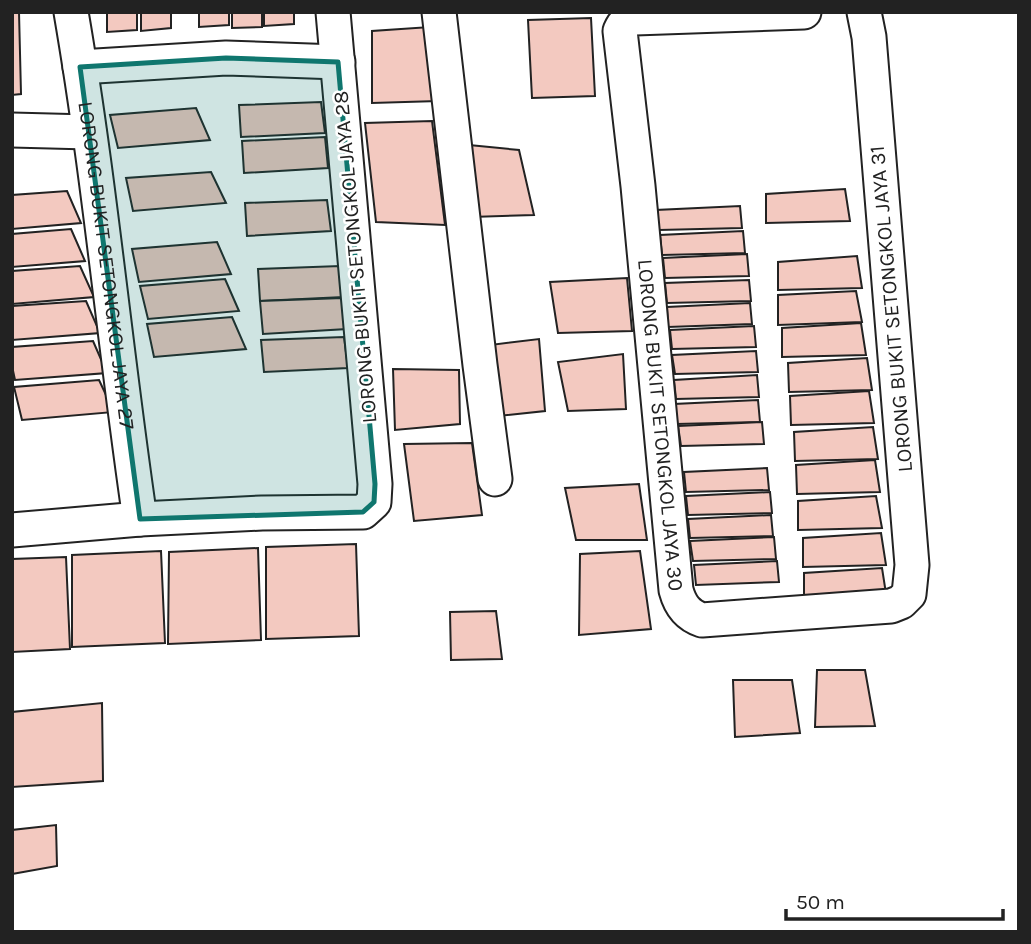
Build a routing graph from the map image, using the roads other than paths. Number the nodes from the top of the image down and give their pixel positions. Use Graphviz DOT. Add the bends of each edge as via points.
graph roads {
  1 [pos="71,12"];
  2 [pos="333,12"];
  3 [pos="439,12"];
  4 [pos="804,12"];
  5 [pos="864,12"];
  6 [pos="338,62"];
  7 [pos="80,67"];
  8 [pos="12,130"];
  9 [pos="89,132"];
  10 [pos="495,479"];
  11 [pos="141,519"];
  12 [pos="12,530"];
  13 [pos="901,602"];
  1 -- 7 [label="street, LORONG BUKIT SETONGKOL JAYA 27"];
  2 -- 6 [label="street, LORONG BUKIT SETONGKOL JAYA 28"];
  3 -- 10 [label="street"];
  4 -- 13 [label="street, LORONG BUKIT SETONGKOL JAYA 30" via="635,18 620,31 676,590 682,606 702,620"];
  5 -- 13 [label="street, LORONG BUKIT SETONGKOL JAYA 31" via="912,565 909,594"];
  6 -- 7 [label="street" via="226,58"];
  6 -- 11 [label="street, LORONG BUKIT SETONGKOL JAYA 28" via="374,502 363,512"];
  7 -- 9 [label="street, LORONG BUKIT SETONGKOL JAYA 27"];
  8 -- 9 [label="street"];
  9 -- 11 [label="street, LORONG BUKIT SETONGKOL JAYA 27"];
  11 -- 12 [label="street"];
}
